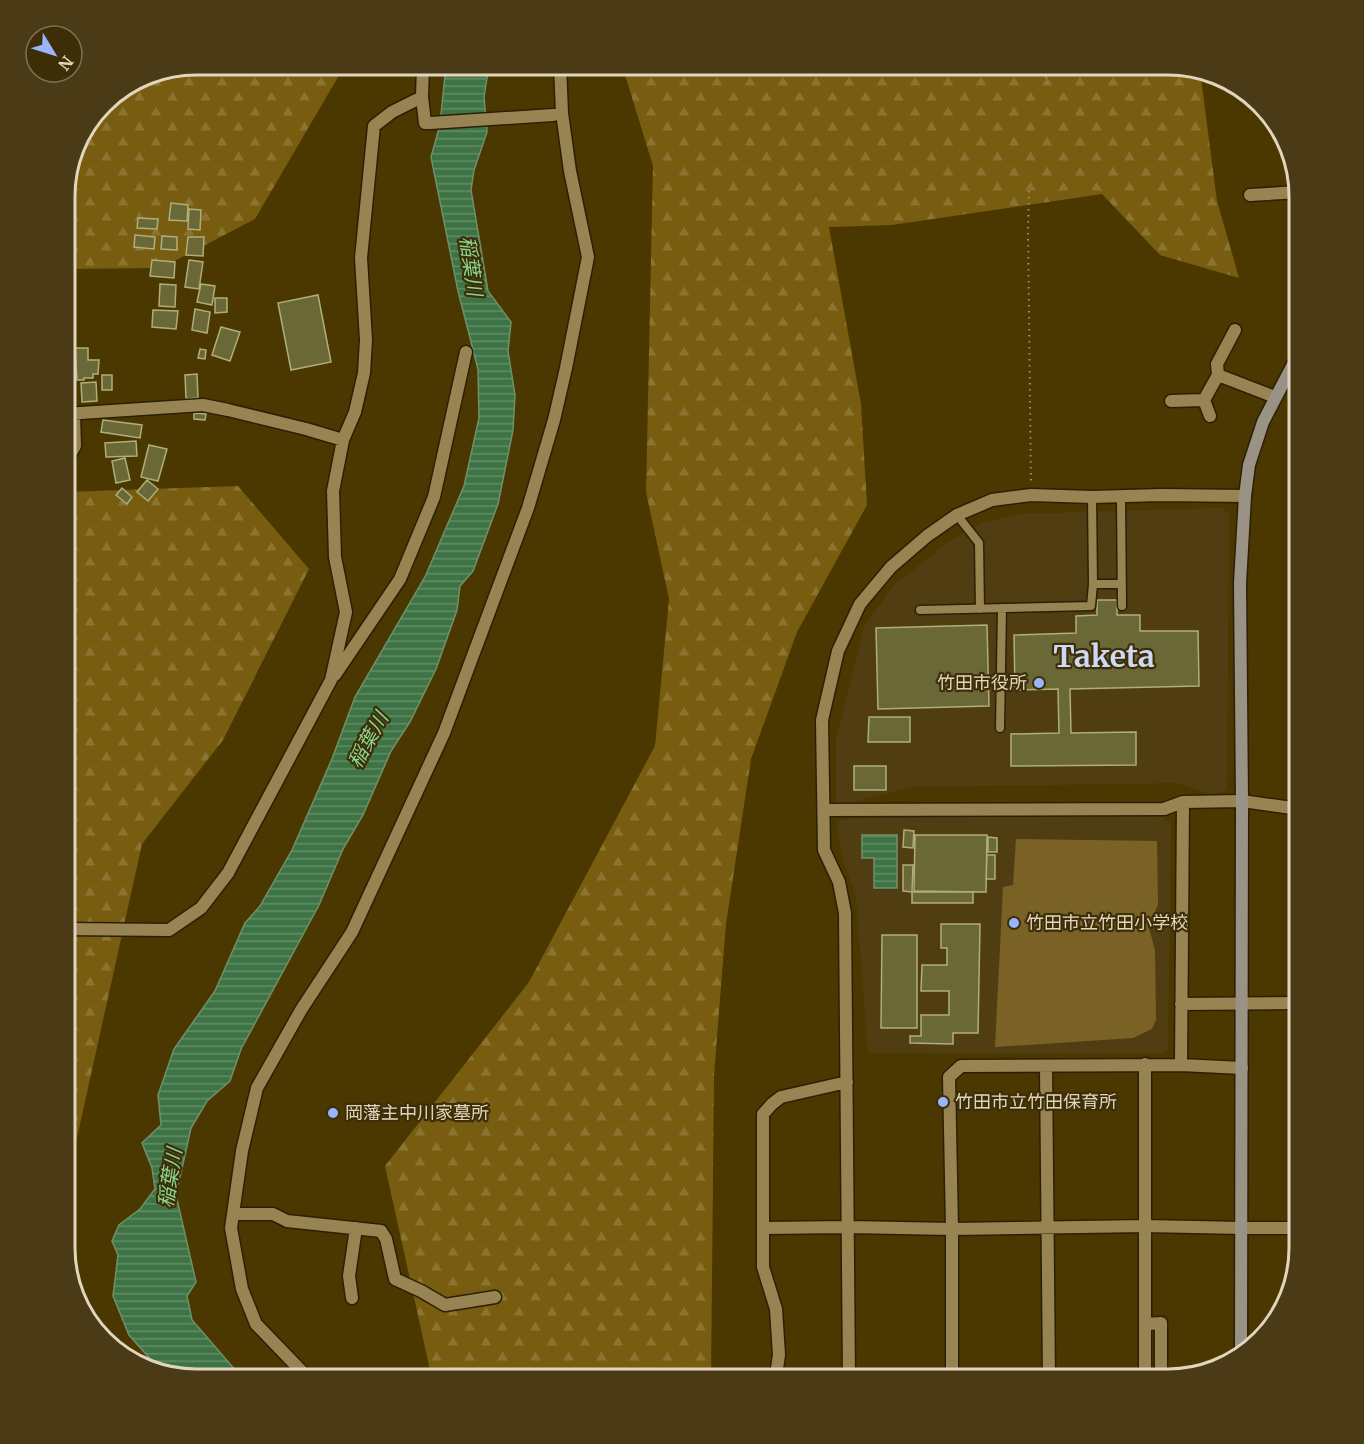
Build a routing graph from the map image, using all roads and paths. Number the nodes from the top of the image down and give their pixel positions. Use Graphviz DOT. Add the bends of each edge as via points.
graph roads {
  1 [pos="423,75"];
  2 [pos="560,75"];
  3 [pos="1045,75"];
  4 [pos="1048,84"];
  5 [pos="422,97"];
  6 [pos="558,114"];
  7 [pos="1029,191"];
  8 [pos="1289,193"];
  9 [pos="1250,195"];
  10 [pos="1235,330"];
  11 [pos="466,352"];
  12 [pos="1289,371"];
  13 [pos="1218,375"];
  14 [pos="1282,384"];
  15 [pos="1289,390"];
  16 [pos="1275,397"];
  17 [pos="1204,400"];
  18 [pos="1171,401"];
  19 [pos="75,414"];
  20 [pos="1210,417"];
  21 [pos="343,440"];
  22 [pos="1031,495"];
  23 [pos="1245,496"];
  24 [pos="1092,497"];
  25 [pos="1121,497"];
  26 [pos="957,515"];
  27 [pos="1093,584"];
  28 [pos="1121,584"];
  29 [pos="1122,606"];
  30 [pos="1002,608"];
  31 [pos="980,609"];
  32 [pos="920,610"];
  33 [pos="331,680"];
  34 [pos="1000,728"];
  35 [pos="1242,801"];
  36 [pos="1183,802"];
  37 [pos="1289,808"];
  38 [pos="824,810"];
  39 [pos="75,929"];
  40 [pos="1289,1003"];
  41 [pos="1181,1004"];
  42 [pos="1242,1004"];
  43 [pos="1144,1064"];
  44 [pos="1181,1065"];
  45 [pos="1046,1066"];
  46 [pos="1242,1068"];
  47 [pos="847,1082"];
  48 [pos="233,1214"];
  49 [pos="1145,1226"];
  50 [pos="849,1227"];
  51 [pos="1047,1227"];
  52 [pos="356,1228"];
  53 [pos="763,1228"];
  54 [pos="1242,1228"];
  55 [pos="1289,1228"];
  56 [pos="952,1229"];
  57 [pos="495,1297"];
  58 [pos="352,1298"];
  59 [pos="1145,1324"];
  60 [pos="1243,1343"];
  61 [pos="299,1369"];
  62 [pos="777,1369"];
  63 [pos="849,1369"];
  64 [pos="952,1369"];
  65 [pos="1049,1369"];
  66 [pos="1145,1369"];
  67 [pos="1161,1369"];
  1 -- 5 [label="street"];
  2 -- 6 [label="street"];
  3 -- 4 [label="path"];
  5 -- 6 [label="street" via="425,123"];
  5 -- 21 [label="street" via="374,126 361,258 364,373 355,412"];
  6 -- 48 [label="street" via="588,257 554,420 528,508 444,733 352,932 257,1088"];
  7 -- 22 [label="path"];
  8 -- 9 [label="street"];
  10 -- 13 [label="street" via="1217,364"];
  11 -- 33 [label="street" via="434,497 400,579"];
  12 -- 14 [label="street"];
  13 -- 16 [label="street"];
  13 -- 17 [label="street"];
  14 -- 15 [label="path"];
  14 -- 16 [label="street"];
  16 -- 23 [label="street" via="1263,422"];
  17 -- 18 [label="street"];
  17 -- 20 [label="street"];
  19 -- 21 [label="street" via="203,405"];
  21 -- 33 [label="street" via="333,491 335,557 346,612"];
  22 -- 24 [label="street"];
  22 -- 26 [label="street" via="992,500"];
  23 -- 25 [label="street"];
  23 -- 35 [label="street" via="1240,583"];
  24 -- 25 [label="street"];
  24 -- 27 [label="lane"];
  25 -- 28 [label="lane"];
  26 -- 31 [label="lane" via="979,543"];
  26 -- 38 [label="street" via="891,567 860,604 838,651 822,720"];
  27 -- 28 [label="lane"];
  27 -- 30 [label="lane" via="1091,606"];
  28 -- 29 [label="lane"];
  30 -- 31 [label="lane"];
  30 -- 34 [label="lane"];
  31 -- 32 [label="lane"];
  33 -- 39 [label="street" via="228,873 201,908 169,930"];
  35 -- 36 [label="street"];
  35 -- 37 [label="street"];
  35 -- 42 [label="street"];
  36 -- 38 [label="street" via="1164,809"];
  36 -- 41 [label="street"];
  38 -- 47 [label="street" via="824,850 839,882 845,913"];
  40 -- 42 [label="street"];
  41 -- 42 [label="street"];
  41 -- 44 [label="street"];
  42 -- 46 [label="street"];
  43 -- 44 [label="street"];
  43 -- 45 [label="street"];
  43 -- 49 [label="street"];
  44 -- 46 [label="street"];
  45 -- 51 [label="street"];
  45 -- 56 [label="street" via="961,1066 949,1077"];
  46 -- 54 [label="street"];
  47 -- 50 [label="street"];
  47 -- 53 [label="street" via="781,1097 763,1114"];
  48 -- 52 [label="street" via="273,1214 287,1221"];
  48 -- 61 [label="street" via="231,1228 242,1288 256,1324"];
  49 -- 51 [label="street"];
  49 -- 54 [label="street"];
  49 -- 59 [label="street"];
  50 -- 53 [label="street"];
  50 -- 56 [label="street"];
  50 -- 63 [label="street"];
  51 -- 56 [label="street"];
  51 -- 65 [label="street"];
  52 -- 57 [label="street" via="381,1231 395,1279 445,1305"];
  52 -- 58 [label="street" via="349,1276"];
  53 -- 62 [label="street" via="763,1267 776,1309"];
  54 -- 55 [label="street"];
  54 -- 60 [label="street"];
  56 -- 64 [label="street"];
  59 -- 66 [label="street"];
  59 -- 67 [label="street" via="1161,1323"];
}
